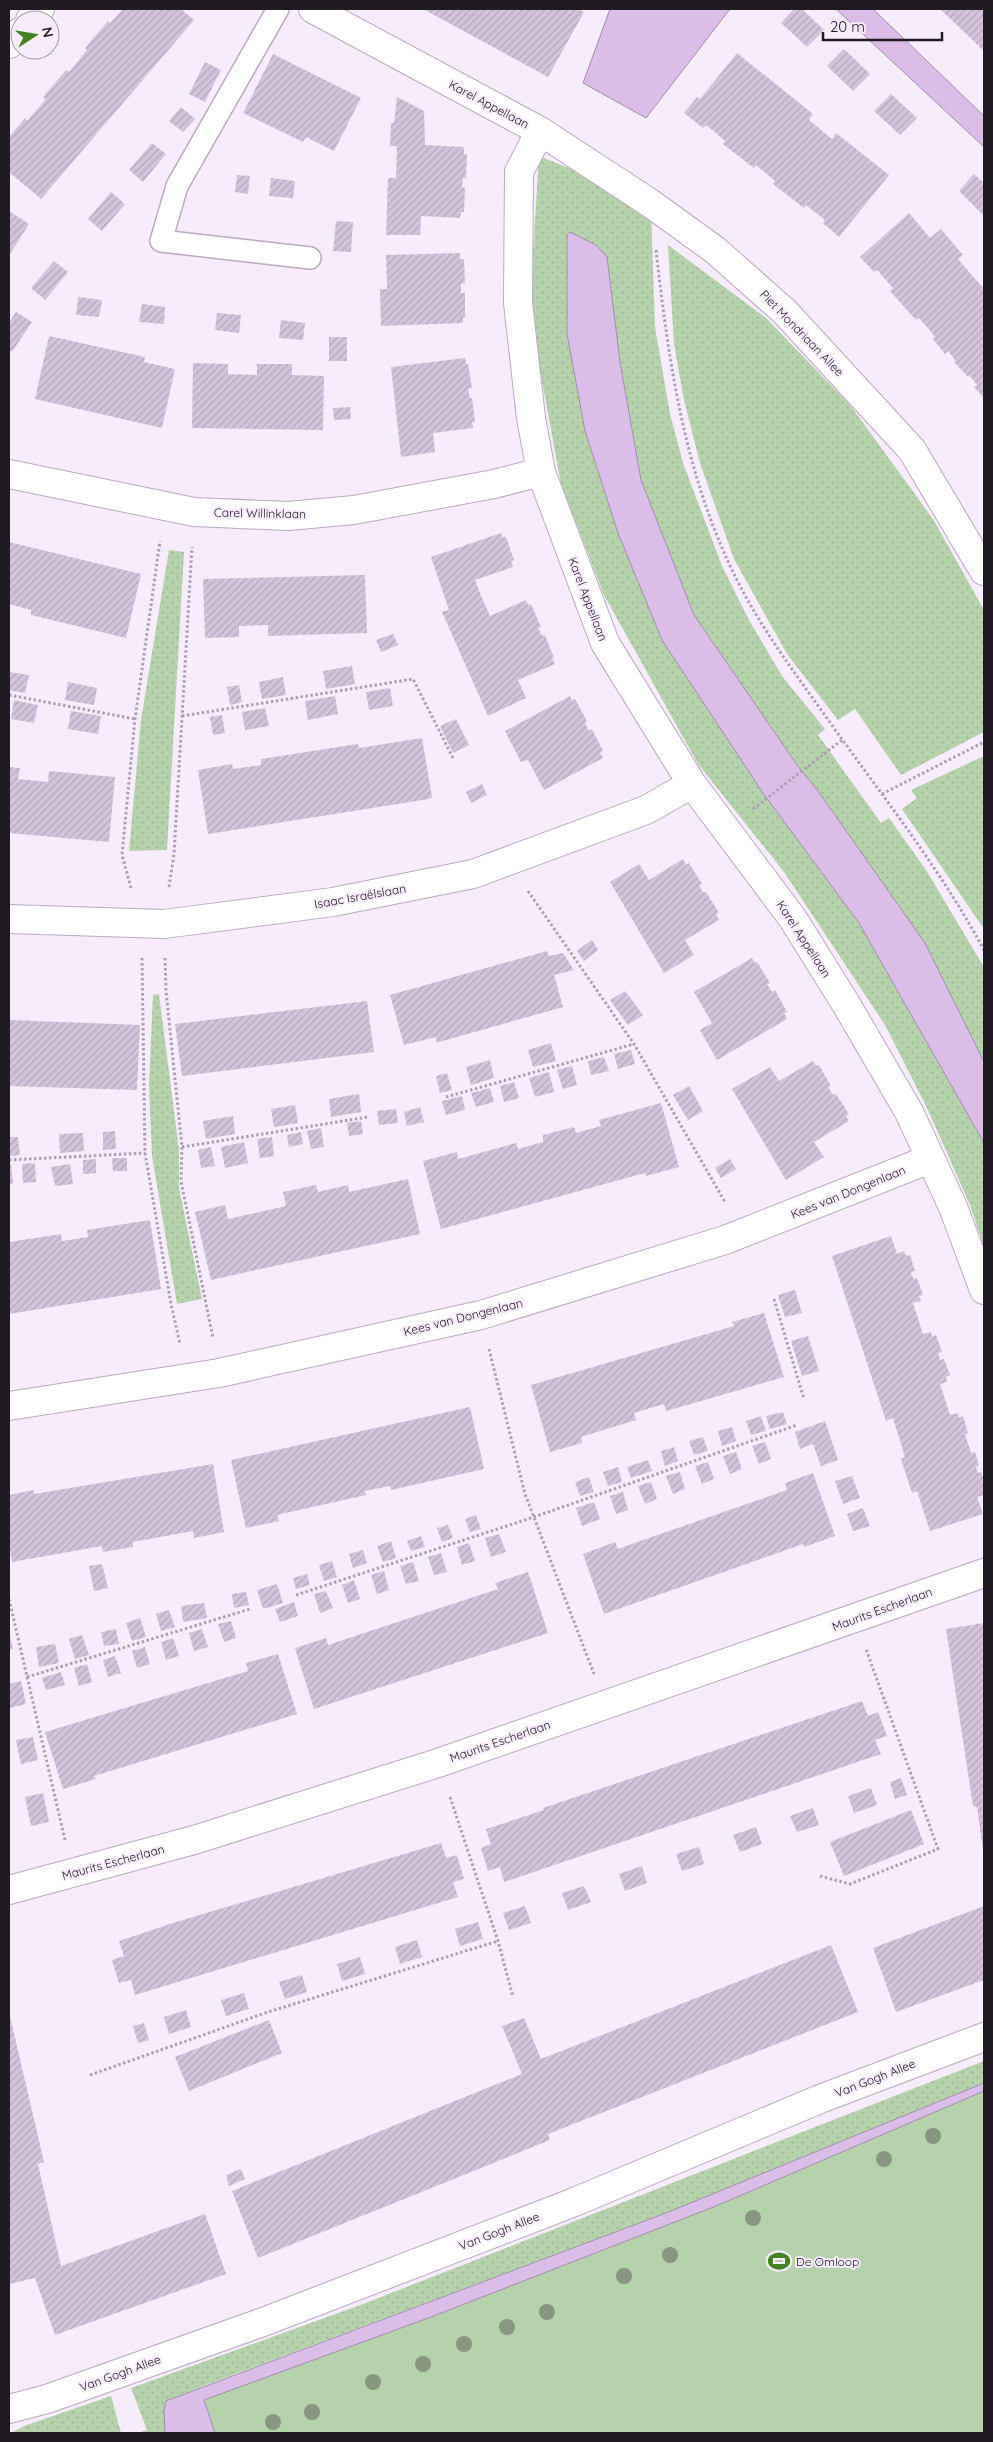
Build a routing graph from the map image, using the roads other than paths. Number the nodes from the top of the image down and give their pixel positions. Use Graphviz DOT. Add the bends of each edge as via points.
graph roads {
  1 [pos="278,9"];
  2 [pos="313,9"];
  3 [pos="540,132"];
  4 [pos="310,258"];
  5 [pos="540,472"];
  6 [pos="9,474"];
  7 [pos="984,571"];
  8 [pos="692,784"];
  9 [pos="9,919"];
  10 [pos="930,1159"];
  11 [pos="984,1290"];
  12 [pos="9,1406"];
  13 [pos="984,1573"];
  14 [pos="9,1890"];
  15 [pos="984,2037"];
  16 [pos="9,2409"];
  1 -- 4 [label="lane" via="177,186 161,241"];
  2 -- 3 [label="street, Karel Appellaan"];
  3 -- 5 [label="street, Karel Appellaan" via="519,172 518,303 530,418"];
  3 -- 7 [label="street, Piet Mondriaan Allee" via="650,203 715,250 785,312 912,450"];
  5 -- 6 [label="street, Carel Willinklaan" via="494,484 354,510 288,516 194,512"];
  5 -- 8 [label="street, Karel Appellaan" via="604,643"];
  8 -- 9 [label="street, Isaac Israëlslaan" via="646,810 473,874 333,902 164,924"];
  8 -- 10 [label="street, Karel Appellaan" via="793,918 909,1112"];
  10 -- 11 [label="street, Karel Appellaan" via="953,1207"];
  10 -- 12 [label="street, Kees van Dongenlaan" via="742,1233 481,1315 220,1373"];
  13 -- 14 [label="street, Maurits Escherlaan" via="438,1763 194,1840"];
  15 -- 16 [label="street, Van Gogh Allee" via="820,2099 572,2203 263,2322 47,2399"];
}
